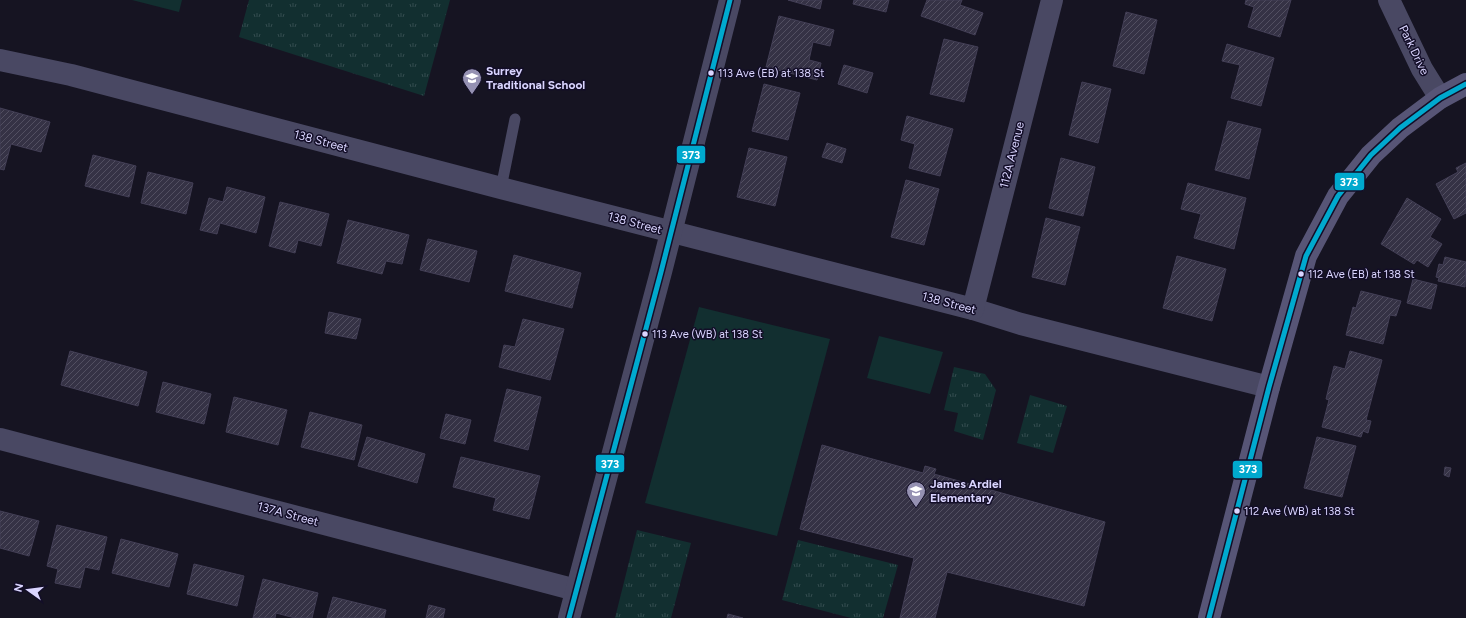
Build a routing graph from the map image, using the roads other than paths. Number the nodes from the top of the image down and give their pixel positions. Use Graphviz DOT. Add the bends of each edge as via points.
graph roads {
  1 [pos="730,0"];
  2 [pos="1052,0"];
  3 [pos="1389,0"];
  4 [pos="0,60"];
  5 [pos="1466,84"];
  6 [pos="1440,98"];
  7 [pos="515,119"];
  8 [pos="501,188"];
  9 [pos="671,232"];
  10 [pos="973,309"];
  11 [pos="1269,388"];
  12 [pos="0,439"];
  13 [pos="576,590"];
  14 [pos="569,618"];
  15 [pos="1209,618"];
  1 -- 9 [label="street"];
  2 -- 10 [label="street, 112A Avenue"];
  3 -- 6 [label="street, Park Drive" via="1422,69"];
  4 -- 8 [label="street, 138 Street" via="71,75"];
  5 -- 6 [label="main road"];
  6 -- 11 [label="main road" via="1400,128 1371,155 1338,196 1306,256"];
  7 -- 8 [label="lane"];
  8 -- 9 [label="street, 138 Street"];
  9 -- 10 [label="street, 138 Street"];
  9 -- 13 [label="street"];
  10 -- 11 [label="street, 138 Street" via="1021,324"];
  11 -- 15 [label="main road"];
  12 -- 13 [label="street, 137A Street"];
  13 -- 14 [label="street"];
}
